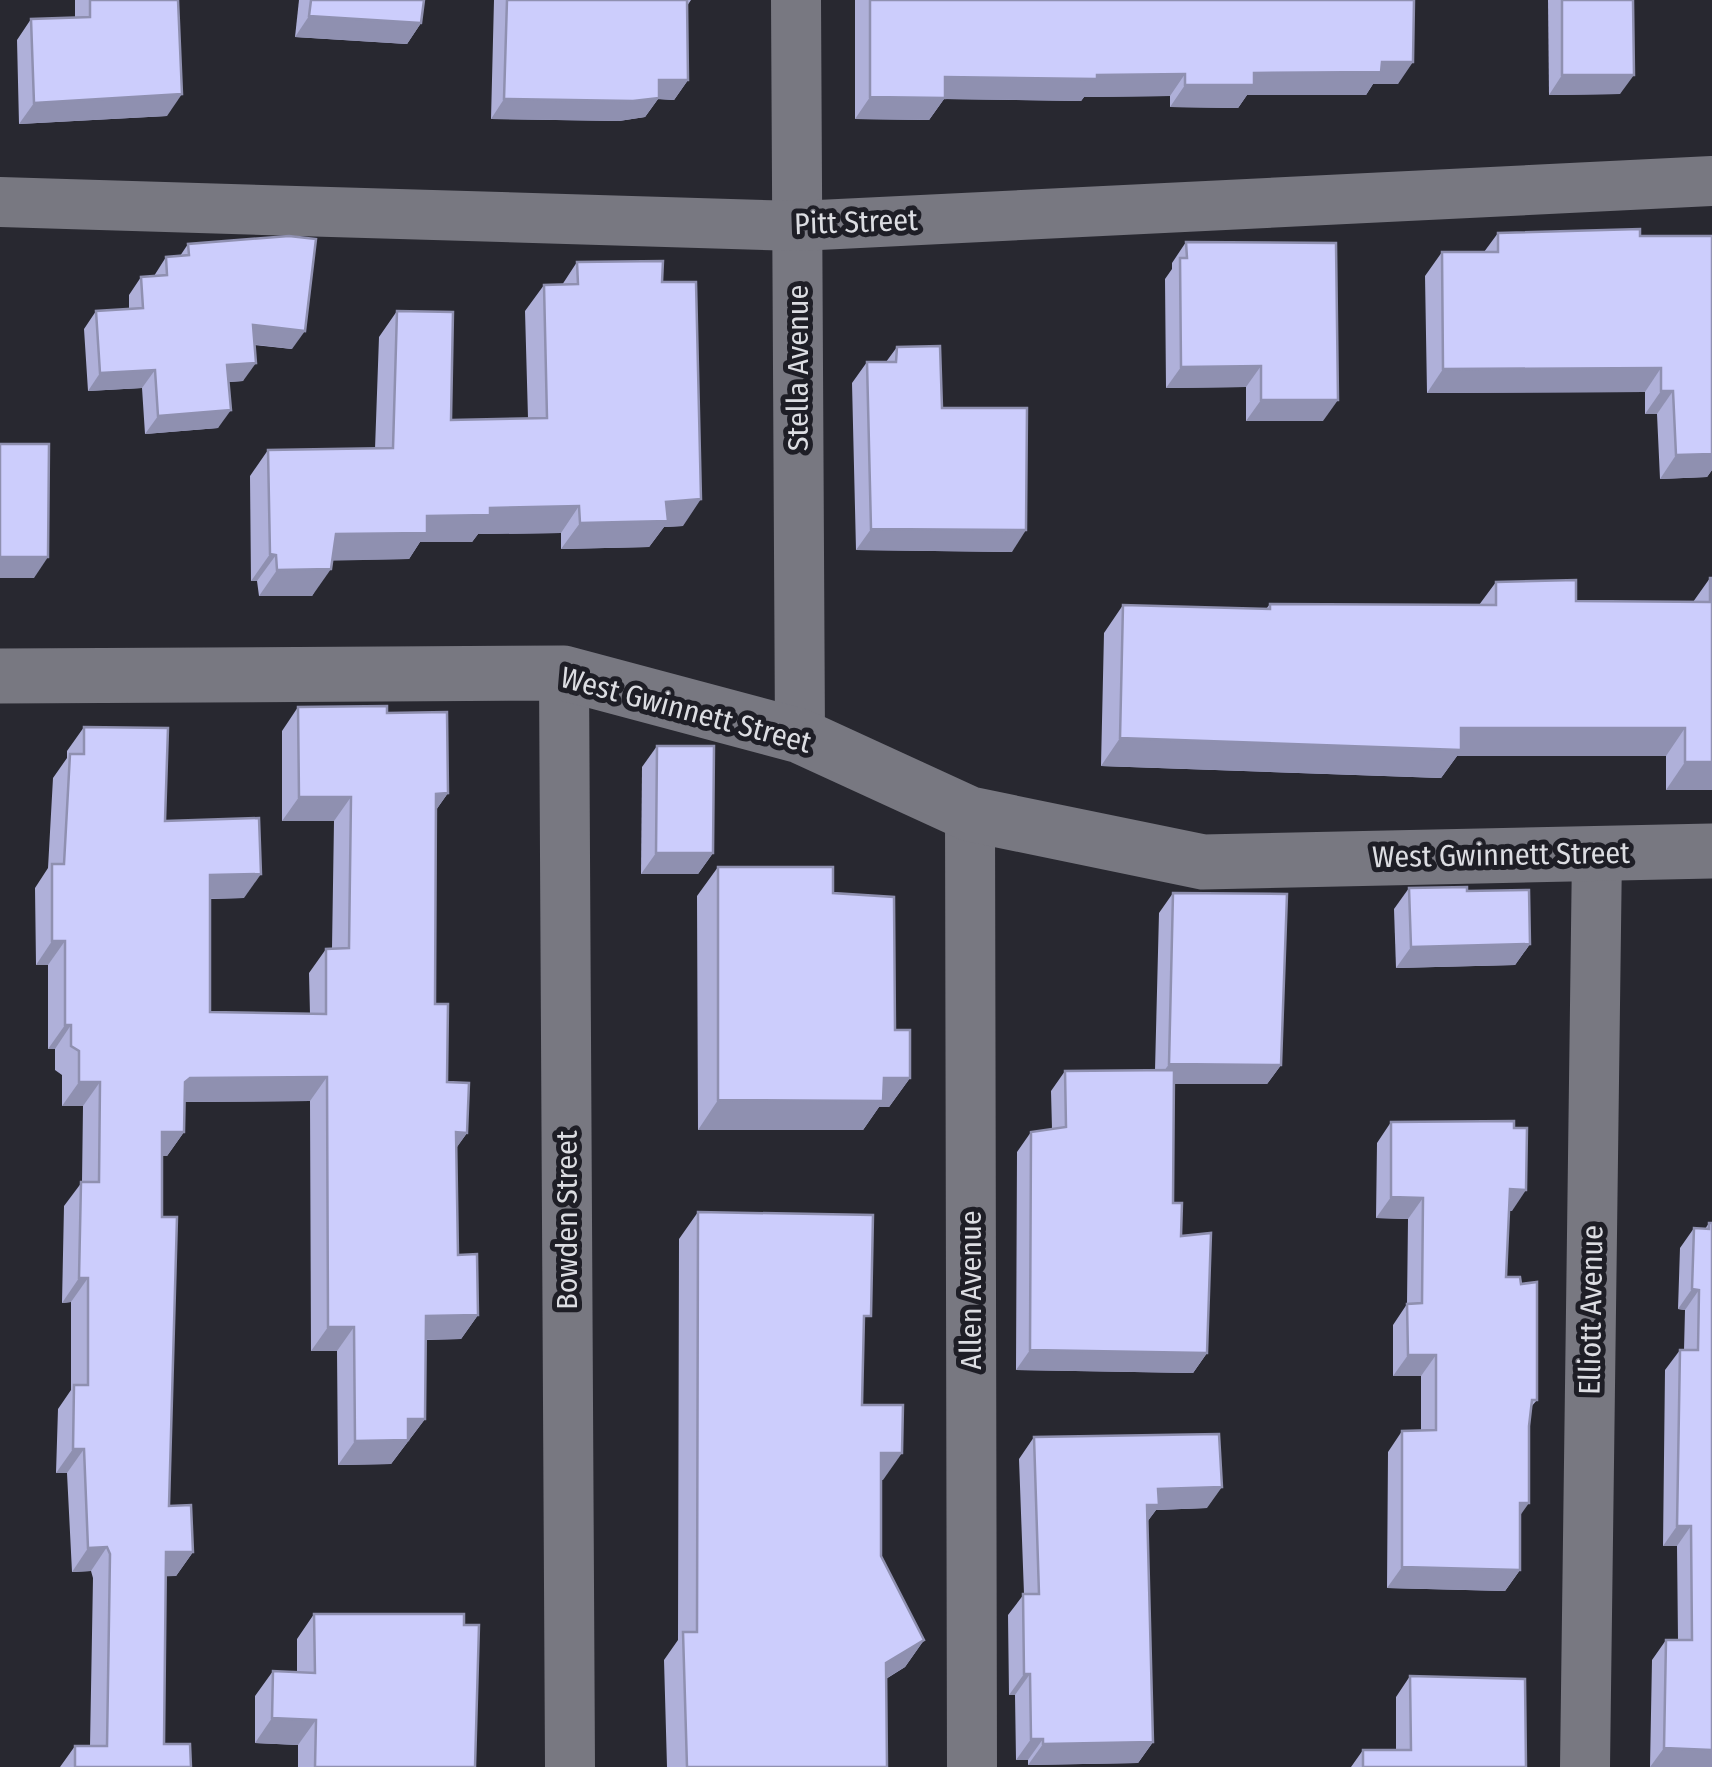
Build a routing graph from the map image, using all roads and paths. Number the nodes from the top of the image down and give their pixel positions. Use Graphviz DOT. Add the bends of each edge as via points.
graph roads {
  1 [pos="796,0"];
  2 [pos="1712,182"];
  3 [pos="0,202"];
  4 [pos="798,226"];
  5 [pos="564,673"];
  6 [pos="0,676"];
  7 [pos="800,736"];
  8 [pos="970,814"];
  9 [pos="1712,850"];
  10 [pos="1597,854"];
  11 [pos="570,1767"];
  12 [pos="972,1767"];
  13 [pos="1585,1767"];
  1 -- 4 [label="street, Stella Avenue"];
  2 -- 4 [label="street, Pitt Street"];
  3 -- 4 [label="street, Pitt Street"];
  4 -- 7 [label="street, Stella Avenue"];
  5 -- 6 [label="main road, West Gwinnett Street"];
  5 -- 7 [label="main road, West Gwinnett Street"];
  5 -- 11 [label="street, Bowden Street"];
  7 -- 8 [label="main road, West Gwinnett Street"];
  8 -- 10 [label="main road, West Gwinnett Street" via="1203,862"];
  8 -- 12 [label="street, Allen Avenue"];
  9 -- 10 [label="main road, West Gwinnett Street"];
  10 -- 13 [label="street, Elliott Avenue"];
}
